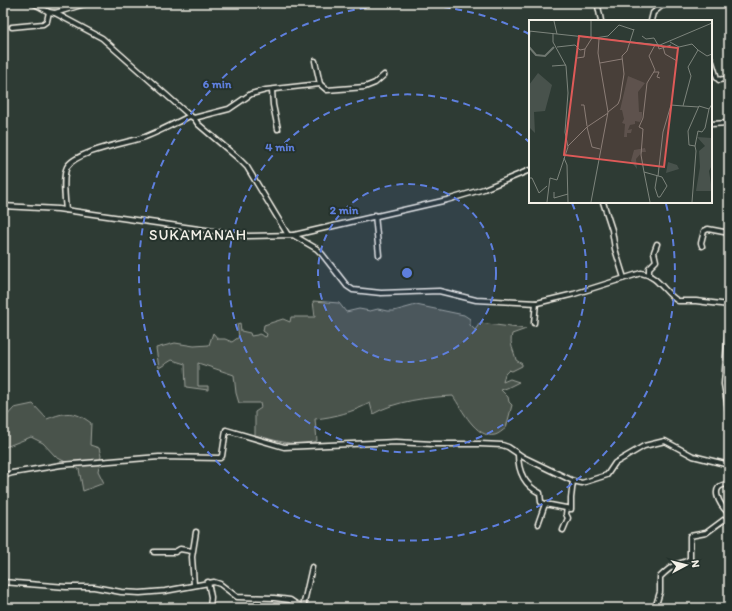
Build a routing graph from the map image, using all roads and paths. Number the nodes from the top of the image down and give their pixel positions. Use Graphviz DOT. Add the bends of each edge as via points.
graph roads {
  1 [pos="33,3"];
  2 [pos="88,3"];
  3 [pos="665,3"];
  4 [pos="598,6"];
  5 [pos="49,12"];
  6 [pos="55,13"];
  7 [pos="601,20"];
  8 [pos="651,20"];
  9 [pos="12,27"];
  10 [pos="315,61"];
  11 [pos="712,62"];
  12 [pos="384,75"];
  13 [pos="729,78"];
  14 [pos="320,84"];
  15 [pos="272,90"];
  16 [pos="192,117"];
  17 [pos="729,123"];
  18 [pos="712,124"];
  19 [pos="278,129"];
  20 [pos="529,170"];
  21 [pos="603,203"];
  22 [pos="3,206"];
  23 [pos="66,210"];
  24 [pos="375,215"];
  25 [pos="729,233"];
  26 [pos="288,235"];
  27 [pos="294,235"];
  28 [pos="658,244"];
  29 [pos="702,246"];
  30 [pos="379,255"];
  31 [pos="649,275"];
  32 [pos="624,278"];
  33 [pos="536,303"];
  34 [pos="729,305"];
  35 [pos="534,323"];
  36 [pos="729,328"];
  37 [pos="729,409"];
  38 [pos="518,454"];
  39 [pos="729,465"];
  40 [pos="3,476"];
  41 [pos="573,481"];
  42 [pos="729,484"];
  43 [pos="545,504"];
  44 [pos="567,508"];
  45 [pos="728,516"];
  46 [pos="538,524"];
  47 [pos="563,530"];
  48 [pos="196,532"];
  49 [pos="192,551"];
  50 [pos="154,552"];
  51 [pos="312,567"];
  52 [pos="3,582"];
  53 [pos="208,582"];
  54 [pos="194,585"];
  55 [pos="303,607"];
  56 [pos="210,608"];
  57 [pos="310,608"];
  58 [pos="656,608"];
  1 -- 5 [label="street"];
  2 -- 6 [label="street"];
  3 -- 8 [label="street" via="653,13"];
  4 -- 7 [label="street"];
  5 -- 6 [label="street"];
  5 -- 9 [label="street" via="48,21 43,24"];
  6 -- 16 [label="street" via="102,38"];
  10 -- 14 [label="street"];
  11 -- 13 [label="street" via="719,80"];
  12 -- 14 [label="street" via="371,85 357,89 327,90"];
  14 -- 15 [label="street"];
  15 -- 16 [label="street" via="251,94 229,108"];
  15 -- 19 [label="street"];
  16 -- 23 [label="street" via="143,137 77,158 65,172"];
  16 -- 26 [label="street" via="247,166"];
  17 -- 18 [label="street"];
  20 -- 24 [label="street" via="484,189 447,200"];
  21 -- 32 [label="street"];
  22 -- 23 [label="street"];
  23 -- 26 [label="street" via="248,236"];
  24 -- 27 [label="street"];
  24 -- 30 [label="street"];
  25 -- 29 [label="street" via="708,229 704,231"];
  26 -- 27 [label="street"];
  27 -- 33 [label="street" via="317,249 353,290 380,293 439,291 476,300"];
  28 -- 31 [label="street" via="654,252 656,261 649,268"];
  31 -- 32 [label="street" via="641,273"];
  31 -- 34 [label="street" via="658,280 678,301"];
  32 -- 33 [label="street"];
  33 -- 35 [label="street"];
  36 -- 37 [label="main road" via="725,384"];
  38 -- 40 [label="street" via="502,445 480,444 376,442 284,447 226,430 220,458 159,457 61,465"];
  38 -- 41 [label="street"];
  38 -- 43 [label="street" via="522,476 540,493 541,502"];
  39 -- 41 [label="street" via="694,456 665,441 644,446 625,456 615,463 607,475 586,483"];
  41 -- 44 [label="street" via="572,508"];
  42 -- 45 [label="street" via="716,490"];
  43 -- 44 [label="street"];
  43 -- 46 [label="street"];
  44 -- 47 [label="street" via="568,518"];
  45 -- 58 [label="street" via="706,533 690,536 690,559 660,577"];
  48 -- 49 [label="street"];
  49 -- 50 [label="street" via="180,549 175,552"];
  49 -- 54 [label="street"];
  51 -- 55 [label="street"];
  52 -- 54 [label="street" via="94,587 140,593"];
  53 -- 54 [label="street"];
  53 -- 55 [label="street" via="217,583 237,597 290,600"];
  53 -- 56 [label="street"];
  55 -- 57 [label="street"];
}
